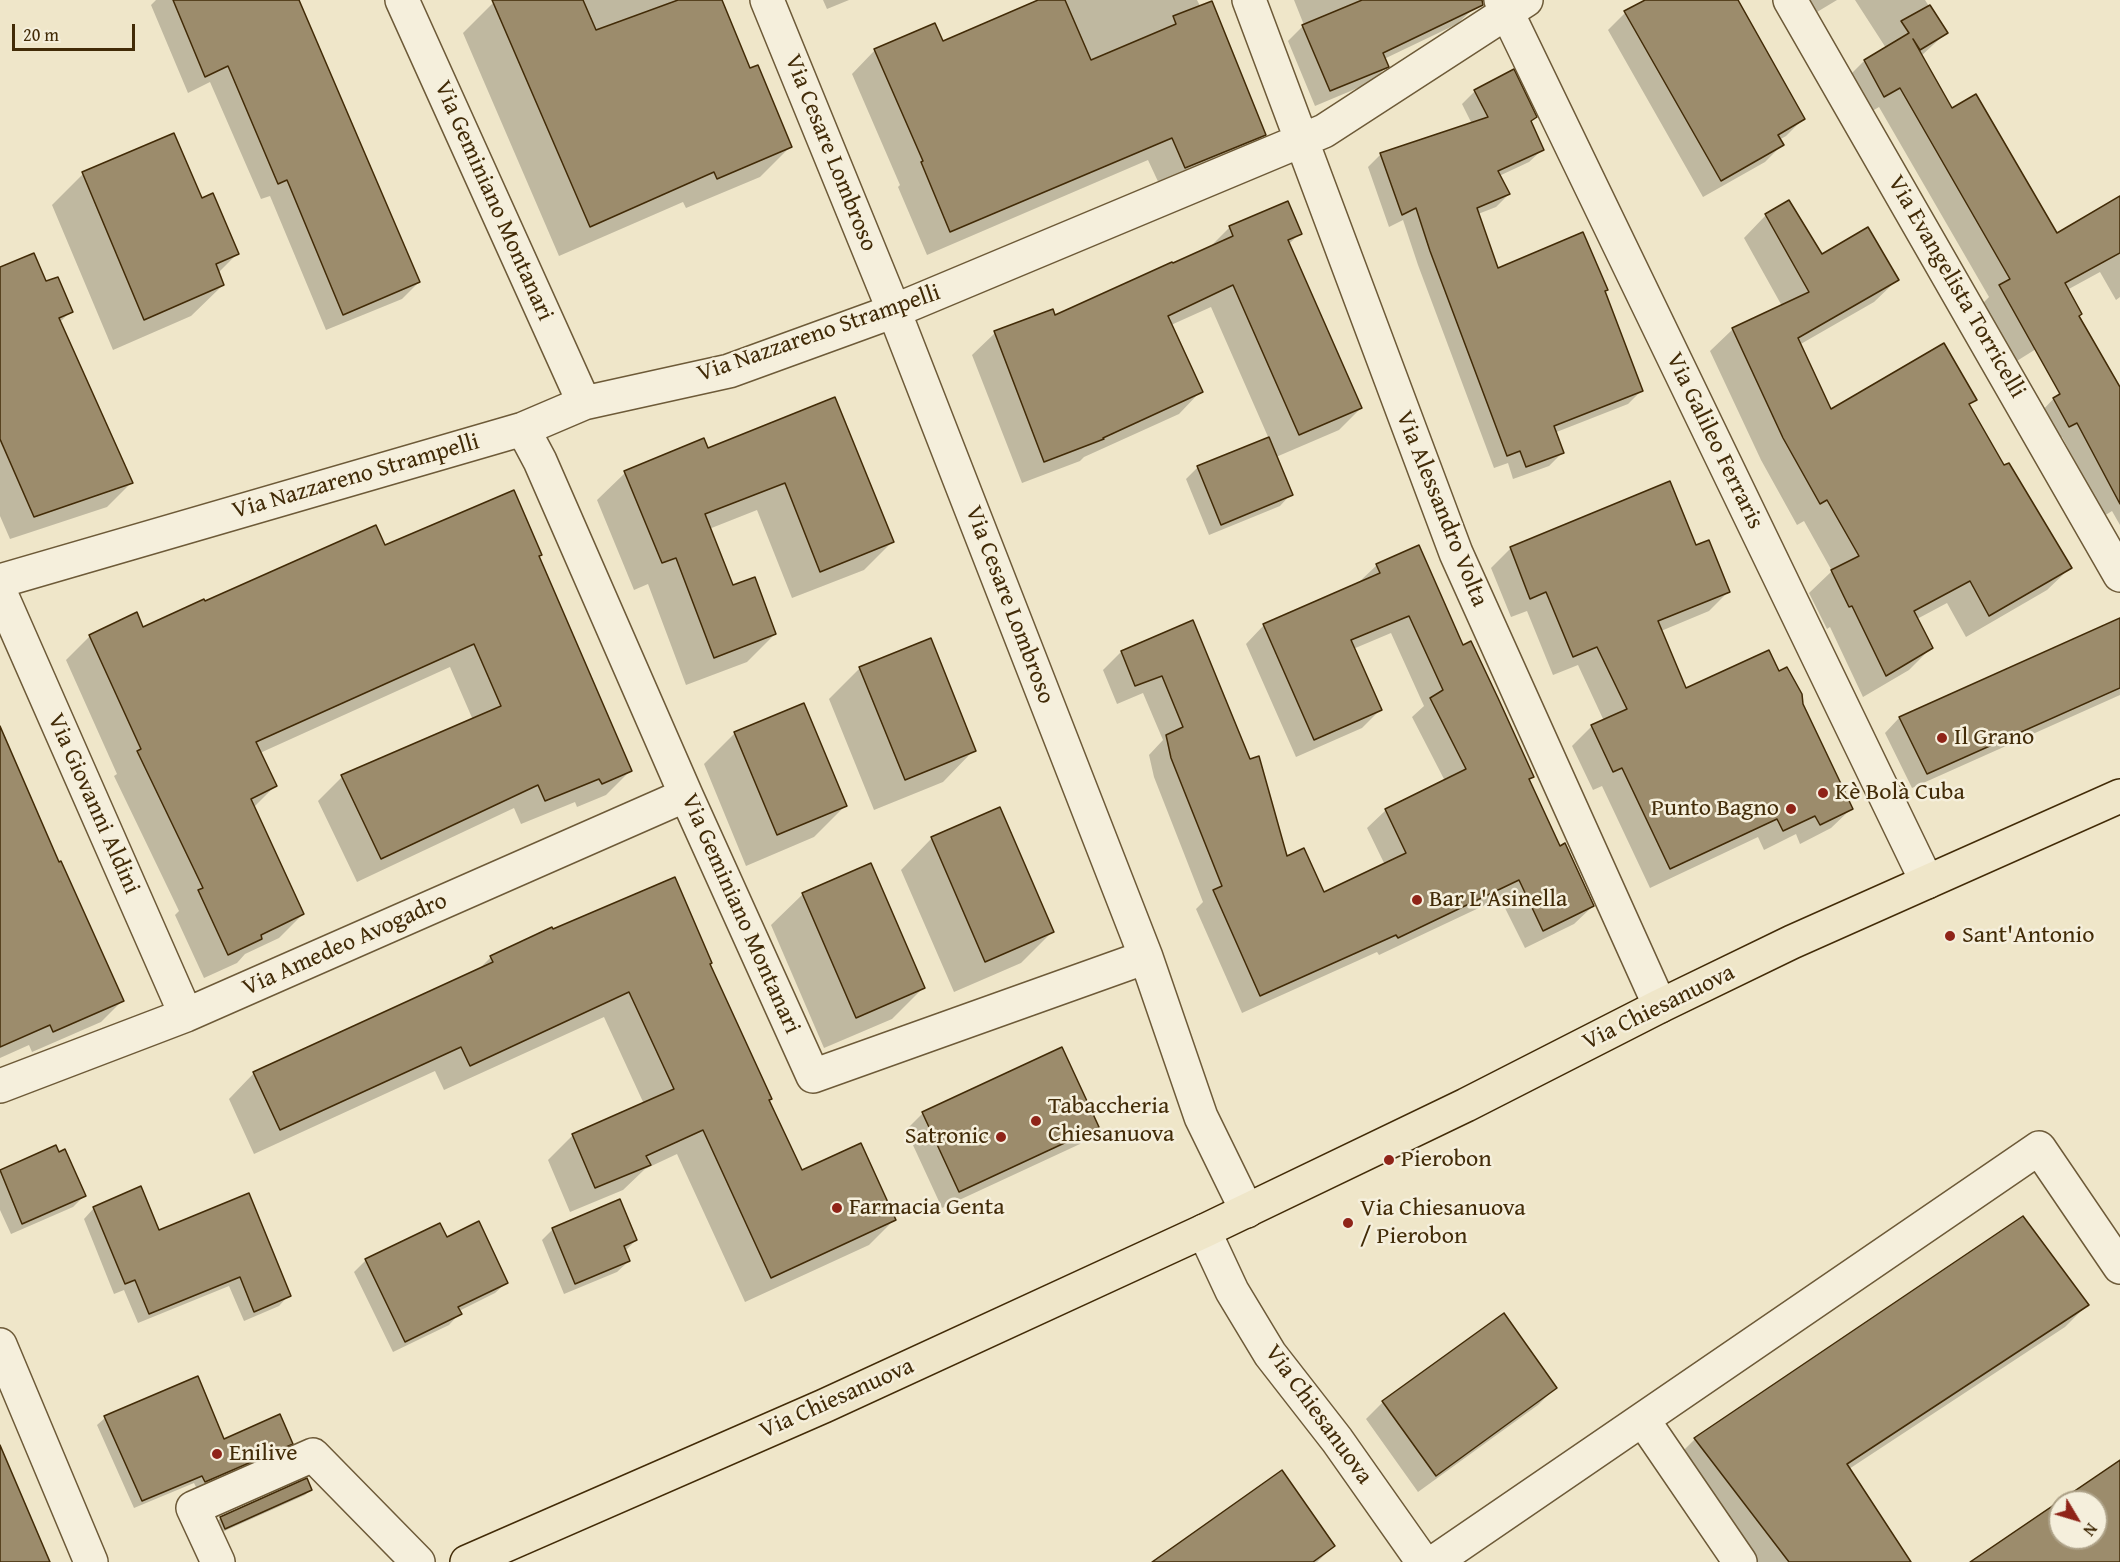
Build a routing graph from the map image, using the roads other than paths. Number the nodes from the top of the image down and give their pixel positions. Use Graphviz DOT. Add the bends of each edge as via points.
graph roads {
  1 [pos="402,0"];
  2 [pos="767,0"];
  3 [pos="1249,0"];
  4 [pos="1790,0"];
  5 [pos="1511,4"];
  6 [pos="1302,141"];
  7 [pos="894,311"];
  8 [pos="584,403"];
  9 [pos="523,429"];
  10 [pos="2120,575"];
  11 [pos="0,581"];
  12 [pos="0,592"];
  13 [pos="686,795"];
  14 [pos="2120,796"];
  15 [pos="1927,882"];
  16 [pos="1146,957"];
  17 [pos="1660,1006"];
  18 [pos="186,1015"];
  19 [pos="0,1086"];
  20 [pos="1247,1211"];
  21 [pos="1204,1231"];
  22 [pos="2120,1267"];
  23 [pos="0,1345"];
  24 [pos="1643,1420"];
  25 [pos="91,1562"];
  26 [pos="218,1562"];
  27 [pos="418,1562"];
  28 [pos="467,1562"];
  29 [pos="1423,1562"];
  30 [pos="1434,1562"];
  31 [pos="1740,1562"];
  1 -- 8 [label="street, Via Geminiano Montanari"];
  2 -- 7 [label="street, Via Cesare Lombroso"];
  3 -- 6 [label="street, Via Alessandro Volta"];
  4 -- 10 [label="street, Via Evangelista Torricelli"];
  5 -- 6 [label="street, Via Nazzareno Strampelli" via="1324,131"];
  5 -- 15 [label="street, Via Galileo Ferraris"];
  6 -- 7 [label="street, Via Nazzareno Strampelli"];
  6 -- 17 [label="street, Via Alessandro Volta" via="1456,553"];
  7 -- 8 [label="street, Via Nazzareno Strampelli" via="729,371"];
  7 -- 16 [label="street, Via Cesare Lombroso"];
  8 -- 9 [label="street, Via Nazzareno Strampelli"];
  9 -- 11 [label="street, Via Nazzareno Strampelli"];
  9 -- 13 [label="street, Via Geminiano Montanari"];
  12 -- 18 [label="street, Via Giovanni Aldini"];
  13 -- 16 [label="street, Via Geminiano Montanari" via="813,1076"];
  13 -- 18 [label="street, Via Amedeo Avogadro"];
  14 -- 15 [label="main road, Via Chiesanuova"];
  15 -- 17 [label="main road, Via Chiesanuova"];
  16 -- 20 [label="street, Via Cesare Lombroso" via="1201,1117"];
  17 -- 20 [label="main road, Via Chiesanuova"];
  18 -- 19 [label="street, Via Amedeo Avogadro"];
  20 -- 21 [label="main road, Via Chiesanuova"];
  21 -- 28 [label="main road, Via Chiesanuova" via="824,1406"];
  21 -- 29 [label="street, Via Chiesanuova" via="1232,1291 1270,1354 1337,1440"];
  22 -- 24 [label="street" via="2039,1148"];
  23 -- 25 [label="street"];
  24 -- 30 [label="street"];
  24 -- 31 [label="street"];
  26 -- 27 [label="street" via="193,1508 313,1455"];
}
